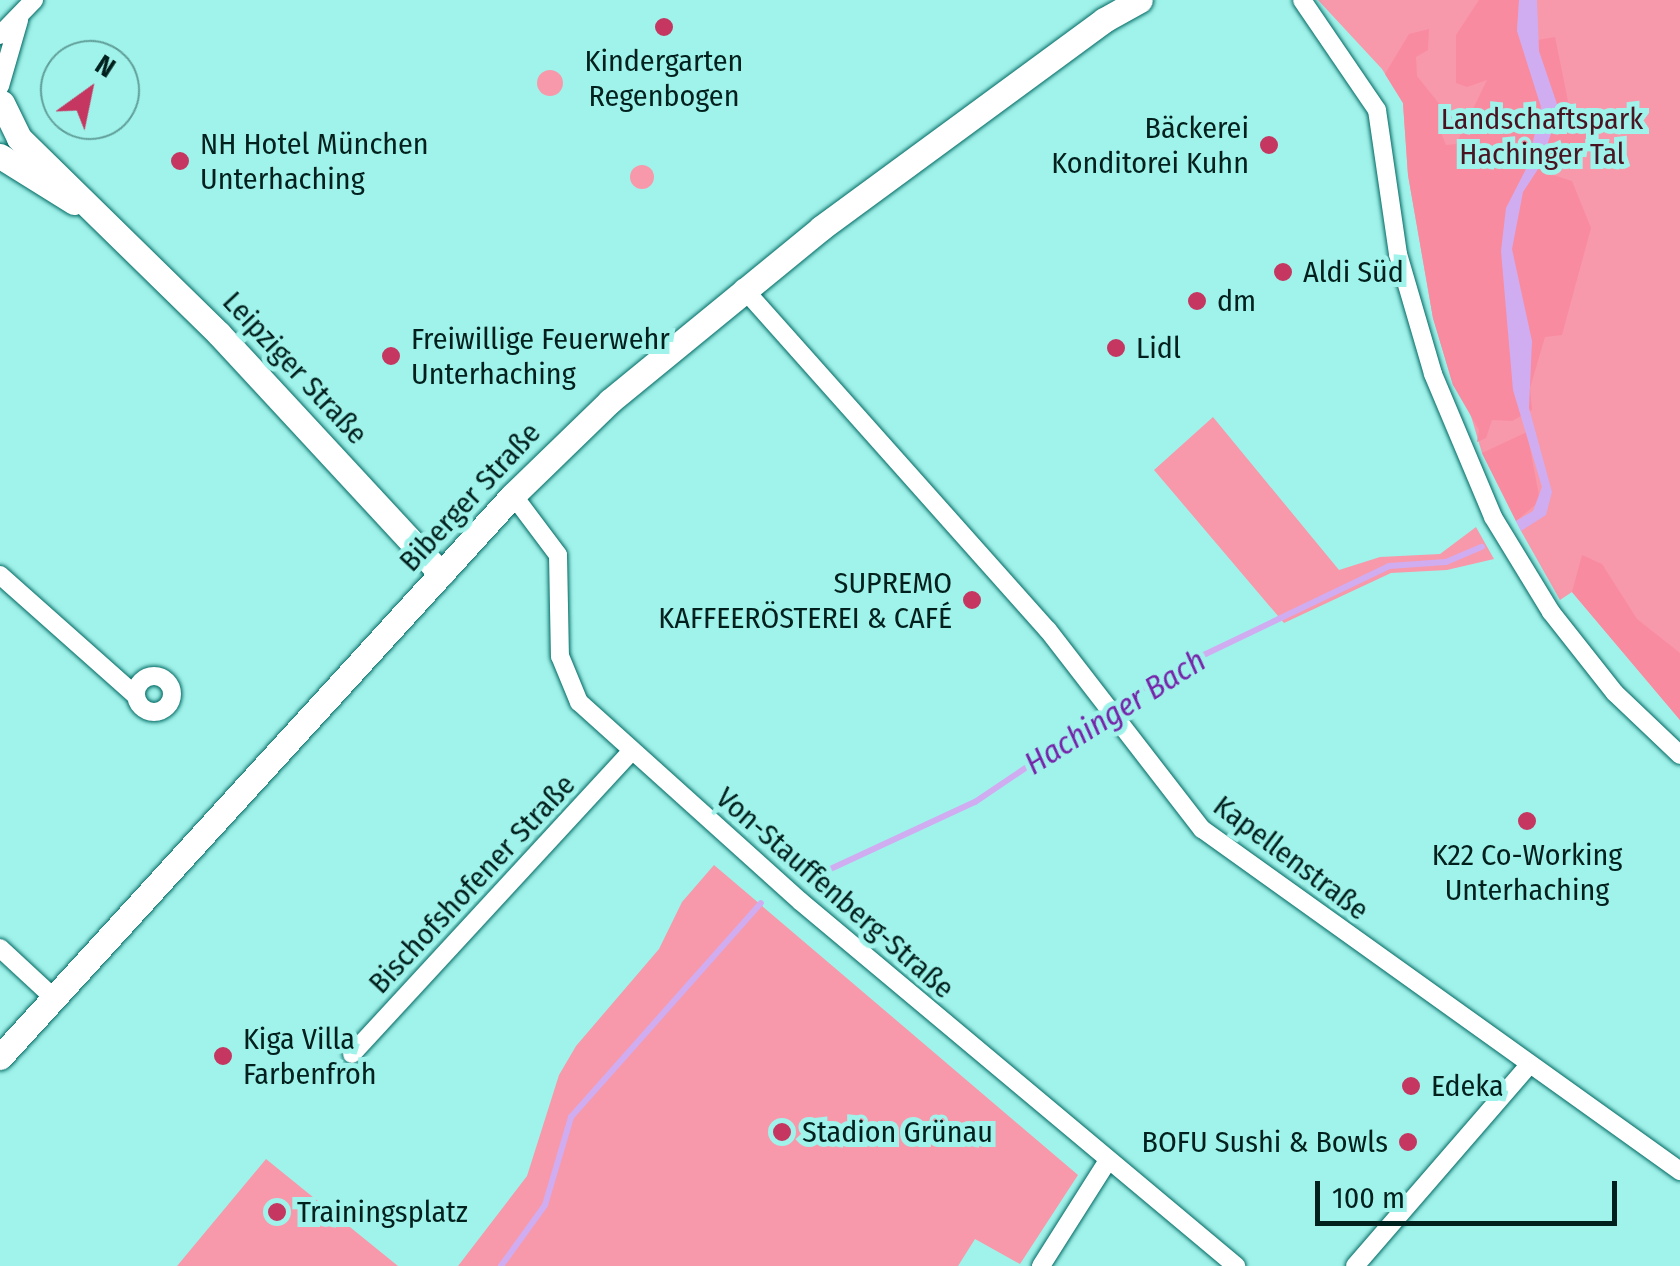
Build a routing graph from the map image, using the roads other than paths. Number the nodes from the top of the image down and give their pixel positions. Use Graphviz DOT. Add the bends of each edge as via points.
graph roads {
  1 [pos="34,0"];
  2 [pos="1124,0"];
  3 [pos="1140,0"];
  4 [pos="1290,0"];
  5 [pos="1302,0"];
  6 [pos="1315,18"];
  7 [pos="19,20"];
  8 [pos="1104,20"];
  9 [pos="0,35"];
  10 [pos="0,101"];
  11 [pos="0,156"];
  12 [pos="96,213"];
  13 [pos="743,288"];
  14 [pos="513,495"];
  15 [pos="441,574"];
  16 [pos="0,575"];
  17 [pos="135,694"];
  18 [pos="632,752"];
  19 [pos="1680,755"];
  20 [pos="0,948"];
  21 [pos="54,999"];
  22 [pos="352,1054"];
  23 [pos="0,1057"];
  24 [pos="1530,1064"];
  25 [pos="1107,1162"];
  26 [pos="1680,1171"];
  27 [pos="1041,1266"];
  28 [pos="1236,1266"];
  29 [pos="1355,1266"];
  1 -- 7 [label="street"];
  2 -- 8 [label="main road, Biberger Straße"];
  3 -- 8 [label="main road, Biberger Straße"];
  4 -- 6 [label="street"];
  5 -- 6 [label="street"];
  6 -- 19 [label="street" via="1377,110 1398,254 1433,374 1492,517 1551,612 1615,693"];
  7 -- 9 [label="street"];
  7 -- 10 [label="street"];
  8 -- 13 [label="main road, Biberger Straße"];
  10 -- 12 [label="main road, Leipziger Straße" via="19,138"];
  11 -- 12 [label="main road, Leipziger Straße"];
  12 -- 15 [label="main road, Leipziger Straße" via="219,334"];
  13 -- 14 [label="main road, Biberger Straße"];
  13 -- 24 [label="street, Kapellenstraße" via="1112,711 1202,830"];
  14 -- 15 [label="main road, Biberger Straße"];
  14 -- 18 [label="street, Von-Stauffenberg-Straße" via="558,555 557,636 566,683"];
  15 -- 21 [label="main road, Biberger Straße"];
  16 -- 17 [label="street"];
  18 -- 22 [label="street, Bischofshofener Straße"];
  18 -- 25 [label="street, Von-Stauffenberg-Straße"];
  20 -- 21 [label="street"];
  21 -- 23 [label="main road, Biberger Straße"];
  24 -- 26 [label="street, Kapellenstraße"];
  24 -- 29 [label="street"];
  25 -- 27 [label="street"];
  25 -- 28 [label="street, Von-Stauffenberg-Straße"];
}
